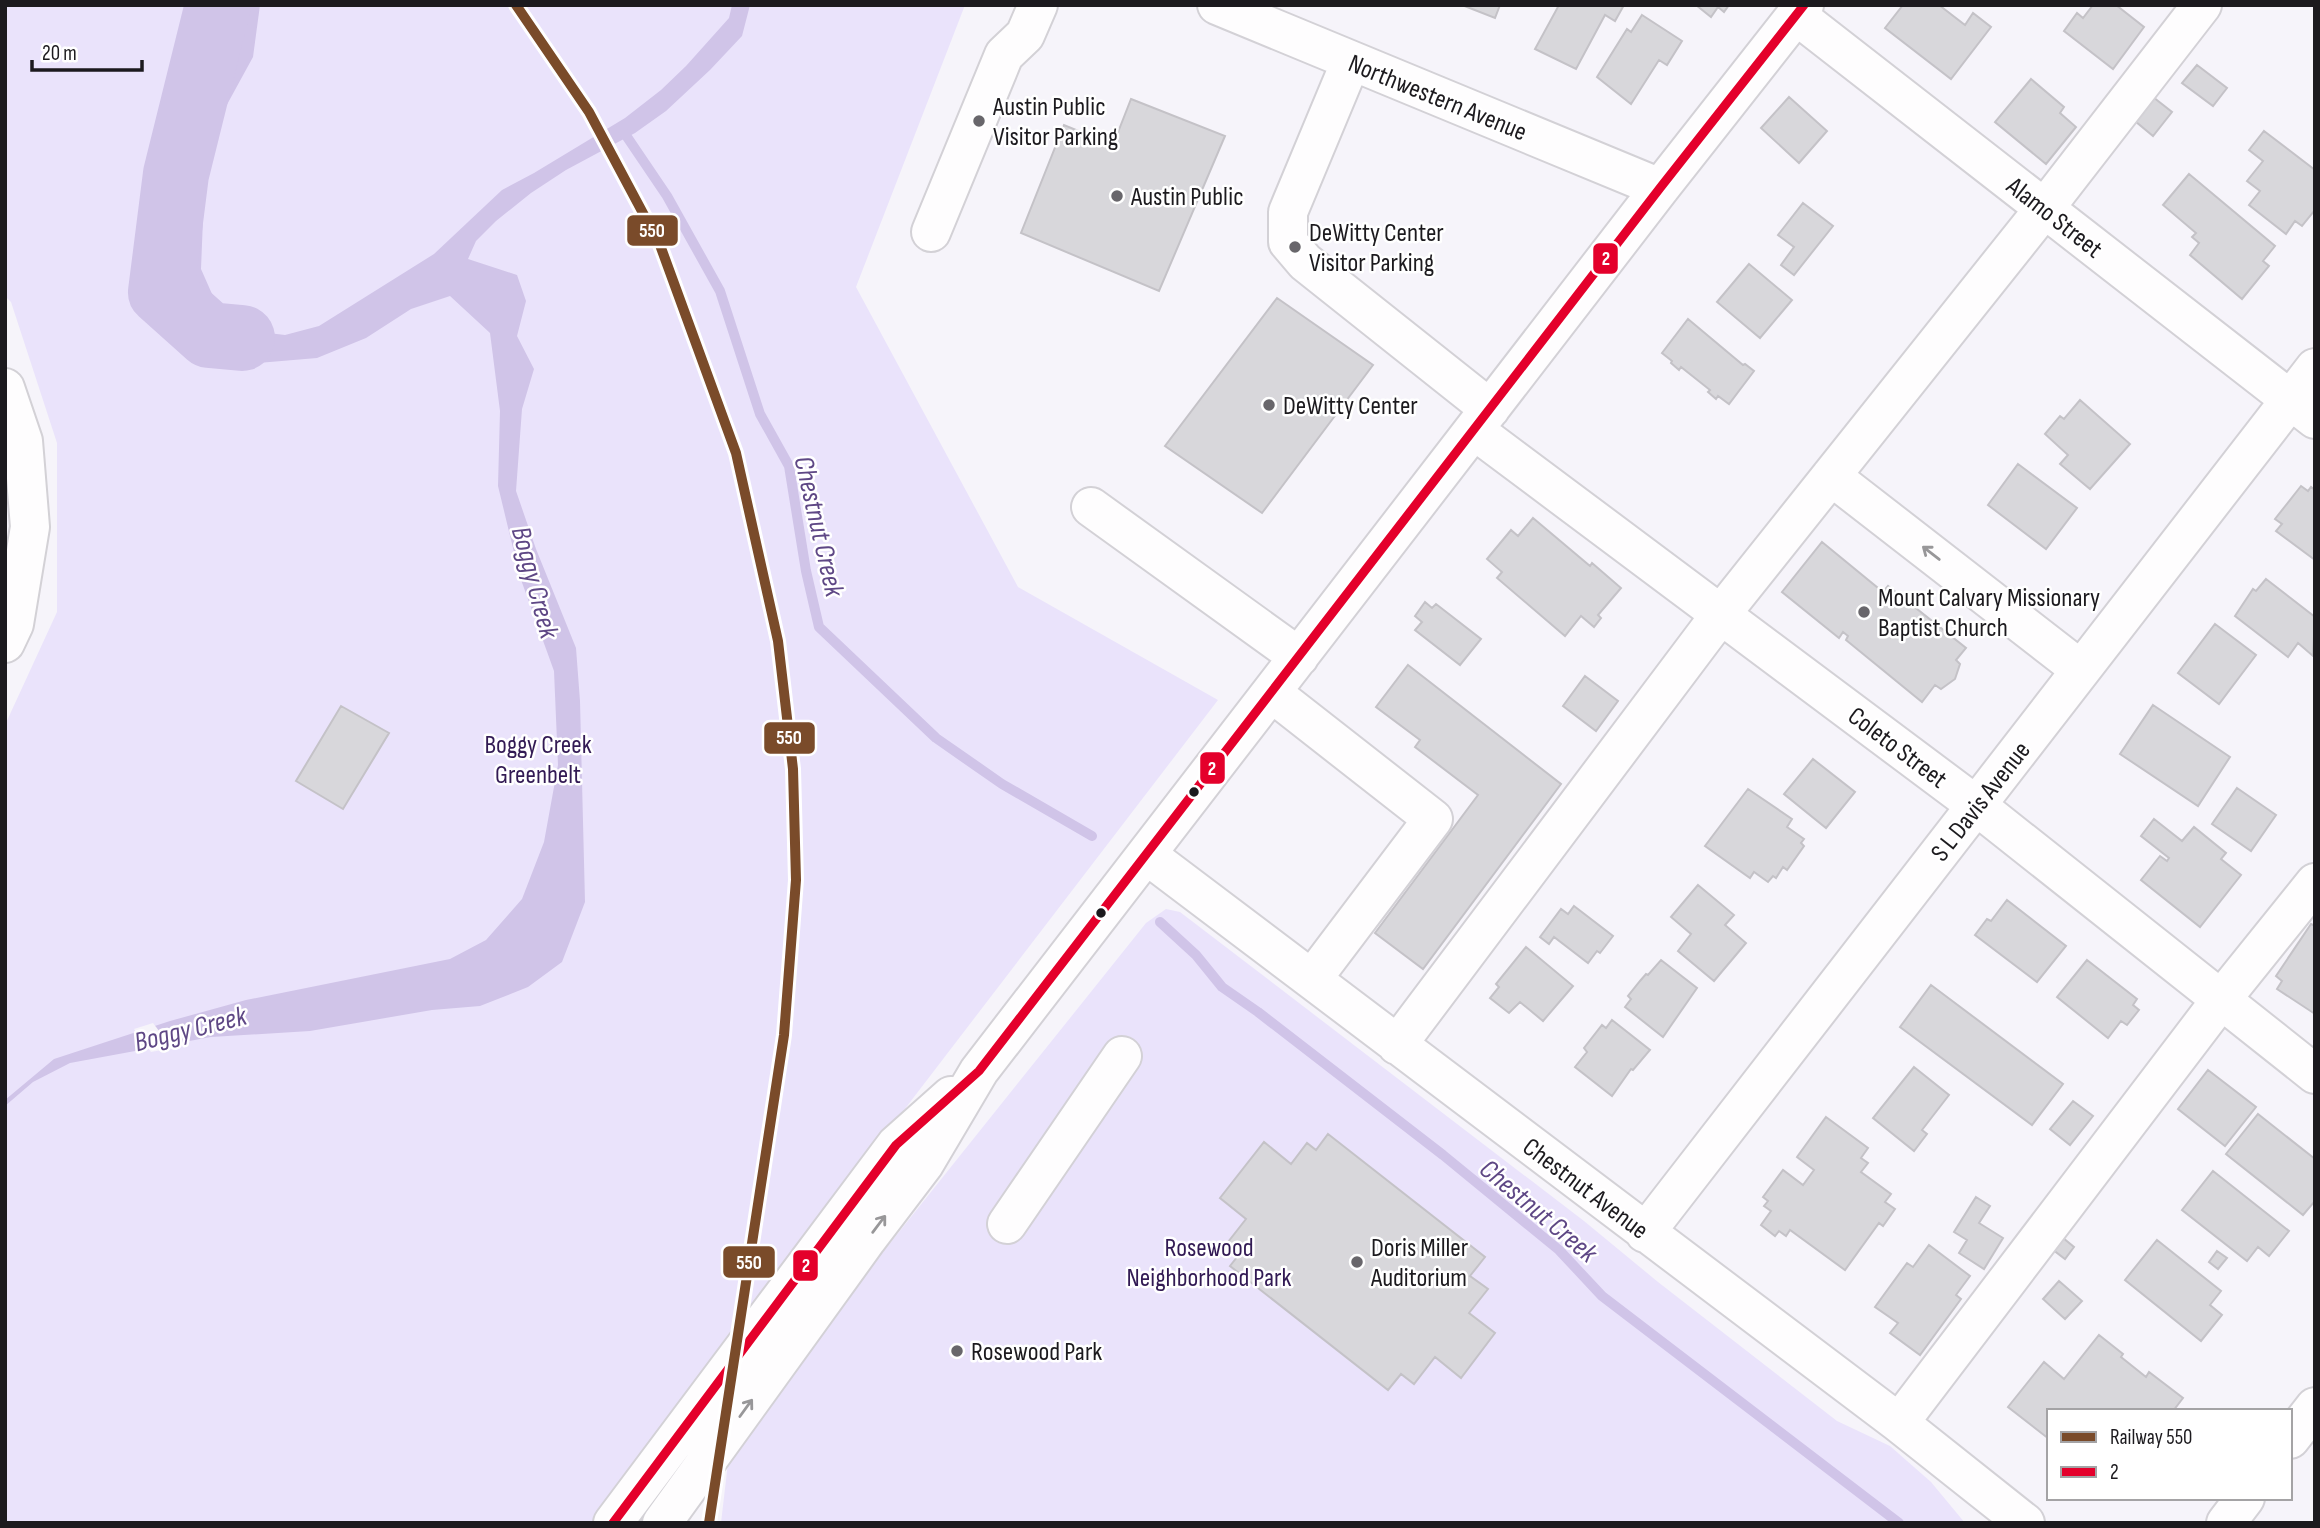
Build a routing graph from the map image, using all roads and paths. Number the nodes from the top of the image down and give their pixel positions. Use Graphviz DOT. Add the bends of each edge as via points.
graph roads {
  1 [pos="1038,5"];
  2 [pos="1216,5"];
  3 [pos="2202,5"];
  4 [pos="1800,10"];
  5 [pos="1351,61"];
  6 [pos="1660,188"];
  7 [pos="2044,209"];
  8 [pos="931,232"];
  9 [pos="2315,368"];
  10 [pos="5,388"];
  11 [pos="2302,410"];
  12 [pos="1482,419"];
  13 [pos="1831,476"];
  14 [pos="1091,507"];
  15 [pos="1721,614"];
  16 [pos="5,643"];
  17 [pos="1299,657"];
  18 [pos="2081,670"];
  19 [pos="1272,693"];
  20 [pos="1977,806"];
  21 [pos="1147,855"];
  22 [pos="2315,883"];
  23 [pos="1312,979"];
  24 [pos="2220,1001"];
  25 [pos="1397,1045"];
  26 [pos="1122,1056"];
  27 [pos="979,1071"];
  28 [pos="2315,1074"];
  29 [pos="1007,1224"];
  30 [pos="1646,1233"];
  31 [pos="2315,1407"];
  32 [pos="1899,1423"];
  33 [pos="2292,1436"];
  34 [pos="2243,1500"];
  35 [pos="613,1523"];
  36 [pos="662,1523"];
  37 [pos="2025,1523"];
  38 [pos="2226,1523"];
  1 -- 8 [label="street" via="1025,35 1004,55"];
  2 -- 5 [label="street, Northwestern Avenue"];
  3 -- 7 [label="street"];
  4 -- 6 [label="street"];
  4 -- 7 [label="street, Alamo Street"];
  5 -- 6 [label="street, Northwestern Avenue"];
  5 -- 12 [label="street, Coleto Street" via="1288,212 1288,242"];
  6 -- 12 [label="street"];
  7 -- 11 [label="street, Alamo Street"];
  7 -- 13 [label="street"];
  9 -- 11 [label="street, S L Davis Avenue"];
  10 -- 16 [label="street" via="23,441 30,527 14,624"];
  11 -- 18 [label="street, S L Davis Avenue"];
  12 -- 15 [label="street, Coleto Street"];
  12 -- 17 [label="street"];
  13 -- 15 [label="street"];
  18 -- 13 [label="street, one-way"];
  14 -- 17 [label="street"];
  15 -- 20 [label="street, Coleto Street"];
  15 -- 25 [label="street"];
  17 -- 19 [label="street"];
  18 -- 20 [label="street, S L Davis Avenue"];
  19 -- 21 [label="street"];
  19 -- 23 [label="street" via="1433,819"];
  20 -- 24 [label="street, Coleto Street"];
  20 -- 30 [label="street, S L Davis Avenue"];
  21 -- 23 [label="street, Chestnut Avenue"];
  21 -- 27 [label="street"];
  22 -- 24 [label="street"];
  23 -- 25 [label="street, Chestnut Avenue"];
  24 -- 28 [label="street, Coleto Street"];
  24 -- 32 [label="street"];
  25 -- 30 [label="street, Chestnut Avenue"];
  26 -- 29 [label="street"];
  27 -- 35 [label="street" via="896,1145"];
  36 -- 27 [label="street, one-way" via="924,1164"];
  30 -- 32 [label="street, Chestnut Avenue"];
  31 -- 33 [label="street"];
  32 -- 37 [label="street, Chestnut Avenue"];
  34 -- 38 [label="street"];
}
